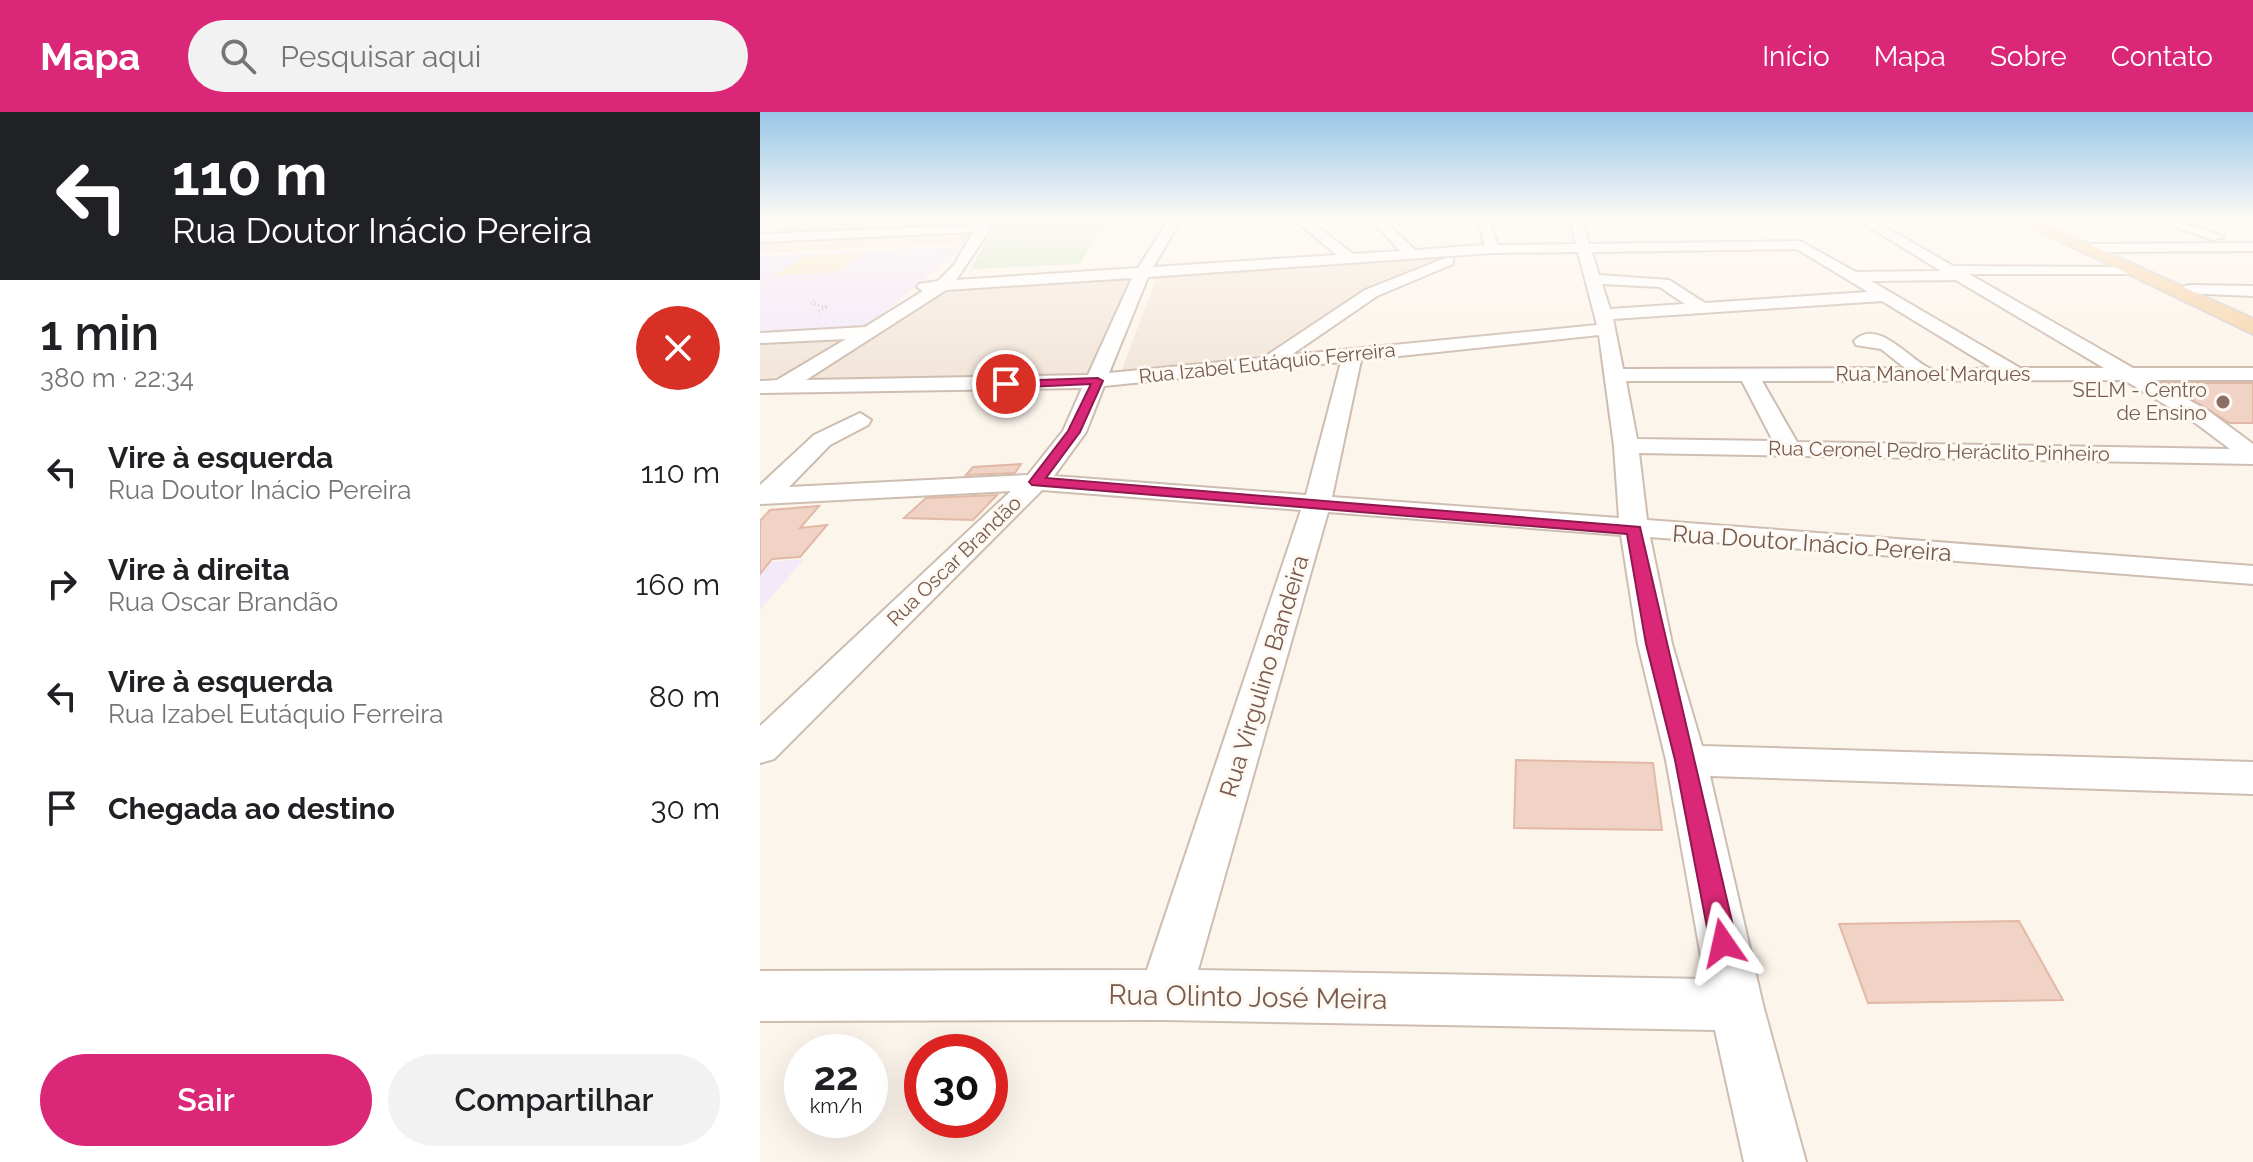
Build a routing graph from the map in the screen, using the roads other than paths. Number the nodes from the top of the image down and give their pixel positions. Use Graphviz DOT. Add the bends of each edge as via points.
graph roads {
  1 [pos="960,267"];
  2 [pos="1146,267"];
  3 [pos="1246,267"];
  4 [pos="1437,267"];
  5 [pos="1588,267"];
  6 [pos="1839,267"];
  7 [pos="1943,267"];
  8 [pos="2122,267"];
  9 [pos="2133,267"];
  10 [pos="2128,270"];
  11 [pos="1953,273"];
  12 [pos="1141,275"];
  13 [pos="1855,277"];
  14 [pos="1592,279"];
  15 [pos="934,286"];
  16 [pos="2189,290"];
  17 [pos="2253,291"];
  18 [pos="1885,296"];
  19 [pos="1701,308"];
  20 [pos="2253,318"];
  21 [pos="1605,322"];
  22 [pos="2253,327"];
  23 [pos="871,332"];
  24 [pos="760,338"];
  25 [pos="1863,341"];
  26 [pos="1353,354"];
  27 [pos="1268,362"];
  28 [pos="1748,374"];
  29 [pos="1925,374"];
  30 [pos="2015,374"];
  31 [pos="2128,374"];
  32 [pos="2253,374"];
  33 [pos="1614,375"];
  34 [pos="1098,381"];
  35 [pos="783,385"];
  36 [pos="760,387"];
  37 [pos="760,399"];
  38 [pos="860,420"];
  39 [pos="1626,446"];
  40 [pos="1789,448"];
  41 [pos="2253,456"];
  42 [pos="1036,482"];
  43 [pos="762,496"];
  44 [pos="1317,504"];
  45 [pos="1634,530"];
  46 [pos="2253,575"];
  47 [pos="760,749"];
  48 [pos="1686,760"];
  49 [pos="2253,778"];
  50 [pos="1165,995"];
  51 [pos="760,996"];
  52 [pos="1736,1005"];
  53 [pos="1775,1162"];
  1 -- 15 [label="street"];
  2 -- 12 [label="street, Rua Oscar Brandão"];
  3 -- 12 [label="street"];
  4 -- 27 [label="street" via="1371,293"];
  5 -- 14 [label="street"];
  6 -- 13 [label="street"];
  7 -- 11 [label="street"];
  8 -- 10 [label="main road"];
  9 -- 16 [label="main road"];
  10 -- 11 [label="street"];
  10 -- 22 [label="main road"];
  11 -- 13 [label="street"];
  11 -- 31 [label="street"];
  12 -- 15 [label="street"];
  12 -- 34 [label="street, Rua Oscar Brandão"];
  13 -- 18 [label="street"];
  14 -- 19 [label="street" via="1664,283"];
  14 -- 21 [label="street"];
  15 -- 23 [label="street"];
  16 -- 17 [label="street"];
  16 -- 20 [label="main road"];
  18 -- 19 [label="street, Rua Izabel Eutáquio Ferreira"];
  18 -- 30 [label="street"];
  19 -- 21 [label="street, Rua Izabel Eutáquio Ferreira"];
  21 -- 26 [label="street, Rua Izabel Eutáquio Ferreira"];
  21 -- 33 [label="street"];
  23 -- 24 [label="street"];
  23 -- 35 [label="street"];
  25 -- 29 [label="street" via="1886,344"];
  26 -- 27 [label="street, Rua Izabel Eutáquio Ferreira"];
  26 -- 44 [label="street, Rua Virgulino Bandeira"];
  27 -- 34 [label="street, Rua Izabel Eutáquio Ferreira"];
  28 -- 29 [label="street, Rua Manoel Marques"];
  28 -- 33 [label="street, Rua Manoel Marques"];
  28 -- 40 [label="street"];
  29 -- 30 [label="street, Rua Manoel Marques"];
  30 -- 31 [label="street, Rua Manoel Marques"];
  31 -- 32 [label="street, Rua Manoel Marques"];
  31 -- 41 [label="street" via="2202,417"];
  33 -- 39 [label="street"];
  34 -- 35 [label="street, Rua Izabel Eutáquio Ferreira"];
  34 -- 42 [label="street, Rua Oscar Brandão" via="1074,432"];
  35 -- 36 [label="street, Rua Izabel Eutáquio Ferreira"];
  35 -- 37 [label="street"];
  38 -- 43 [label="street" via="822,440"];
  39 -- 40 [label="street, Rua Ceronel Pedro Heráclito Pinheiro"];
  39 -- 45 [label="street"];
  40 -- 41 [label="street, Rua Ceronel Pedro Heráclito Pinheiro"];
  42 -- 43 [label="street, Rua Doutor Inácio Pereira"];
  42 -- 44 [label="street, Rua Doutor Inácio Pereira"];
  42 -- 47 [label="street, Rua Oscar Brandão"];
  44 -- 45 [label="street, Rua Doutor Inácio Pereira"];
  44 -- 50 [label="street, Rua Virgulino Bandeira"];
  45 -- 46 [label="street, Rua Doutor Inácio Pereira"];
  45 -- 48 [label="street" via="1655,644"];
  48 -- 49 [label="street"];
  48 -- 52 [label="street"];
  50 -- 51 [label="street, Rua Olinto José Meira"];
  50 -- 52 [label="street, Rua Olinto José Meira"];
  52 -- 53 [label="street"];
}
